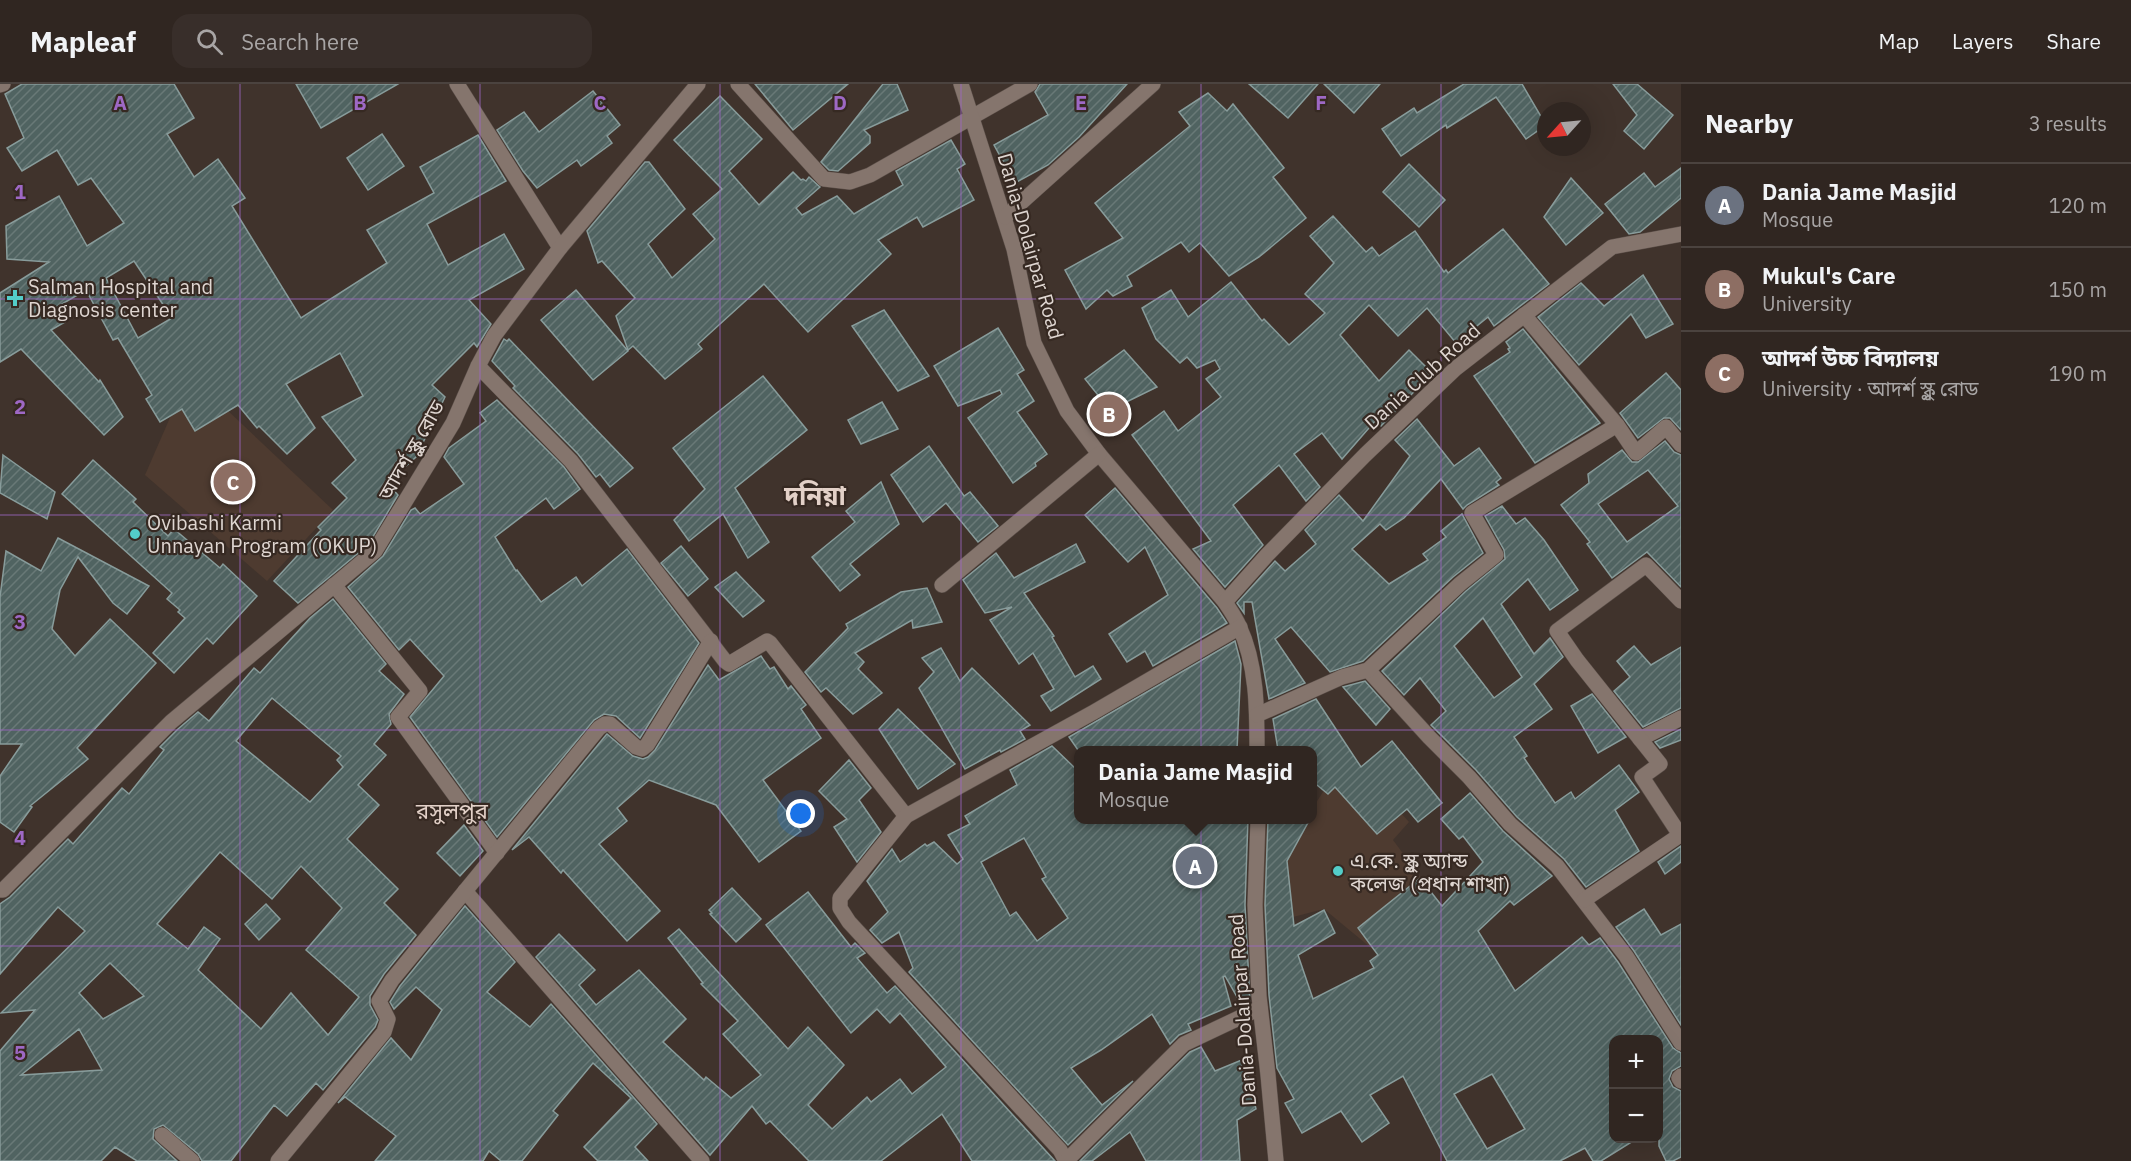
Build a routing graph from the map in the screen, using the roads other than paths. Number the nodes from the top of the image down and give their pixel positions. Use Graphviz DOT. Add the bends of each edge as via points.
graph roads {
  1 [pos="457,84"];
  2 [pos="698,84"];
  3 [pos="738,84"];
  4 [pos="961,84"];
  5 [pos="1030,84"];
  6 [pos="1153,84"];
  7 [pos="972,117"];
  8 [pos="1005,217"];
  9 [pos="1681,234"];
  10 [pos="560,248"];
  11 [pos="1524,315"];
  12 [pos="478,366"];
  13 [pos="1617,425"];
  14 [pos="1681,445"];
  15 [pos="1099,454"];
  16 [pos="334,585"];
  17 [pos="942,585"];
  18 [pos="1681,601"];
  19 [pos="1225,602"];
  20 [pos="1240,627"];
  21 [pos="711,641"];
  22 [pos="1368,670"];
  23 [pos="1257,715"];
  24 [pos="1681,718"];
  25 [pos="1640,739"];
  26 [pos="1257,746"];
  27 [pos="906,816"];
  28 [pos="1258,824"];
  29 [pos="497,852"];
  30 [pos="2,890"];
  31 [pos="465,891"];
  32 [pos="1584,900"];
  33 [pos="1260,1008"];
  34 [pos="1681,1043"];
  35 [pos="1681,1076"];
  36 [pos="1681,1081"];
  37 [pos="162,1135"];
  38 [pos="1272,1158"];
  39 [pos="192,1161"];
  40 [pos="278,1161"];
  41 [pos="702,1161"];
  42 [pos="1066,1161"];
  1 -- 10 [label="street"];
  2 -- 10 [label="street, আদর্শ স্কুল রোড"];
  3 -- 7 [label="street" via="824,179 850,182 870,175"];
  4 -- 7 [label="street, Dania-Dolairpar Road"];
  5 -- 7 [label="street"];
  6 -- 8 [label="street"];
  7 -- 8 [label="street, Dania-Dolairpar Road"];
  8 -- 15 [label="street, Dania-Dolairpar Road" via="1034,343 1066,411"];
  9 -- 11 [label="street, Dania Club Road" via="1612,248"];
  10 -- 12 [label="street, আদর্শ স্কুল রোড" via="494,336"];
  11 -- 13 [label="street"];
  11 -- 19 [label="street, Dania Club Road" via="1455,369 1365,455"];
  12 -- 16 [label="street, আদর্শ স্কুল রোড" via="453,423 375,551"];
  12 -- 21 [label="street" via="571,461"];
  13 -- 14 [label="street" via="1636,453 1666,427"];
  13 -- 22 [label="street" via="1472,513 1496,555"];
  15 -- 17 [label="street"];
  15 -- 19 [label="street, Dania-Dolairpar Road"];
  16 -- 29 [label="street" via="420,691 398,717"];
  16 -- 30 [label="street, আদর্শ স্কুল রোড" via="171,722"];
  18 -- 25 [label="street" via="1646,565 1557,631"];
  19 -- 20 [label="street, Dania-Dolairpar Road"];
  20 -- 23 [label="street, Dania-Dolairpar Road" via="1251,664"];
  20 -- 27 [label="street"];
  21 -- 27 [label="street" via="729,664 763,643 770,643"];
  21 -- 29 [label="street" via="647,745 642,749 636,747 610,724 599,728"];
  22 -- 23 [label="street" via="1342,677"];
  22 -- 32 [label="street" via="1510,824 1557,866"];
  23 -- 26 [label="street, Dania-Dolairpar Road"];
  24 -- 25 [label="street"];
  25 -- 32 [label="street" via="1660,764 1642,777 1680,836"];
  27 -- 42 [label="street" via="840,898 840,908 1060,1149"];
  28 -- 33 [label="street, Dania-Dolairpar Road" via="1255,905"];
  29 -- 31 [label="street"];
  31 -- 40 [label="street" via="379,1001 388,1019 384,1032"];
  31 -- 41 [label="street"];
  32 -- 34 [label="street" via="1626,956"];
  33 -- 38 [label="street, Dania-Dolairpar Road"];
  33 -- 42 [label="street" via="1184,1044"];
  35 -- 36 [label="street"];
  37 -- 39 [label="street"];
}
